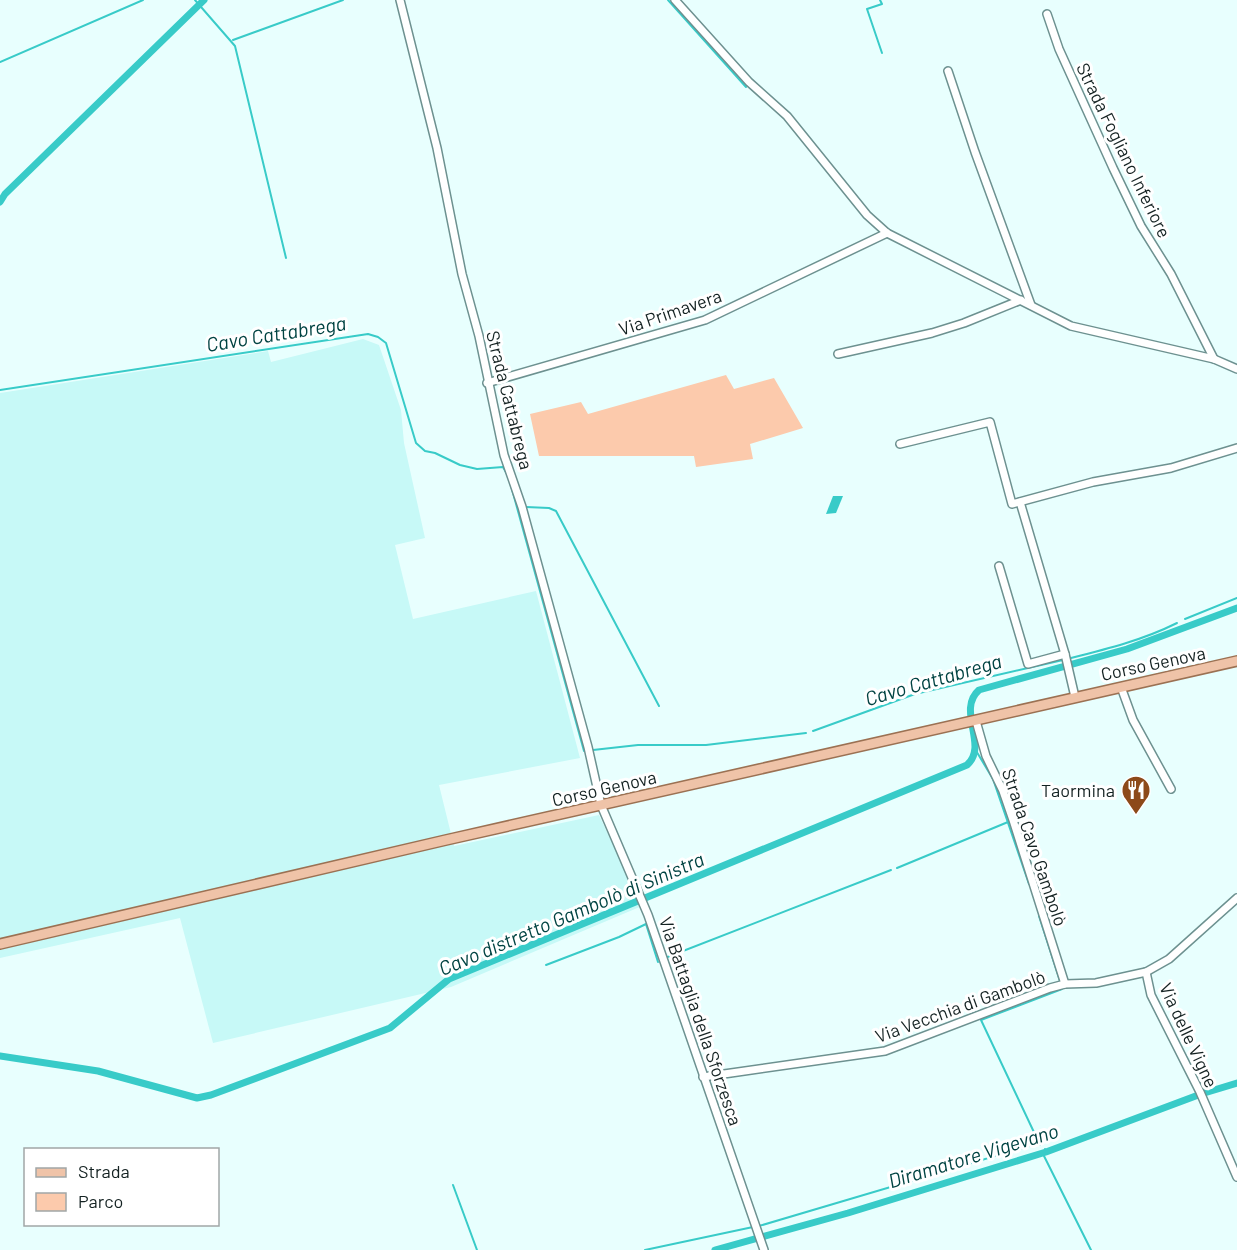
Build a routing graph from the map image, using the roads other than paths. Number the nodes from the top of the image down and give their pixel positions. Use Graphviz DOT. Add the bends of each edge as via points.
graph roads {
  1 [pos="400,0"];
  2 [pos="675,0"];
  3 [pos="1047,14"];
  4 [pos="948,71"];
  5 [pos="887,233"];
  6 [pos="1021,300"];
  7 [pos="1031,305"];
  8 [pos="838,354"];
  9 [pos="1214,359"];
  10 [pos="1237,369"];
  11 [pos="488,382"];
  12 [pos="900,444"];
  13 [pos="1237,448"];
  14 [pos="1020,502"];
  15 [pos="999,566"];
  16 [pos="1065,654"];
  17 [pos="1237,661"];
  18 [pos="1121,687"];
  19 [pos="1075,697"];
  20 [pos="973,722"];
  21 [pos="1171,789"];
  22 [pos="602,805"];
  23 [pos="1237,898"];
  24 [pos="0,944"];
  25 [pos="1146,972"];
  26 [pos="1065,984"];
  27 [pos="703,1077"];
  28 [pos="1237,1176"];
  29 [pos="764,1250"];
  1 -- 11 [label="street, Strada Cattabrega"];
  2 -- 5 [label="street" via="749,82 787,116 867,215"];
  3 -- 9 [label="street, Strada Fogliano Inferiore" via="1059,49 1141,226 1171,274"];
  4 -- 7 [label="street"];
  5 -- 6 [label="street"];
  5 -- 11 [label="street, Via Primavera" via="705,320"];
  6 -- 7 [label="street"];
  6 -- 8 [label="street" via="932,333"];
  7 -- 9 [label="street" via="1071,326"];
  9 -- 10 [label="street"];
  11 -- 22 [label="street, Strada Cattabrega" via="504,455 522,507"];
  12 -- 14 [label="street" via="990,422 1012,504"];
  13 -- 14 [label="street" via="1171,468 1093,482"];
  14 -- 16 [label="street"];
  15 -- 16 [label="street" via="1028,664"];
  16 -- 19 [label="street"];
  17 -- 18 [label="main road, Corso Genova"];
  18 -- 19 [label="main road, Corso Genova"];
  18 -- 21 [label="street" via="1133,720"];
  19 -- 20 [label="main road, Corso Genova"];
  20 -- 22 [label="main road, Corso Genova"];
  20 -- 26 [label="street, Strada Cavo Gambolò" via="1003,791"];
  22 -- 24 [label="main road, Corso Genova"];
  22 -- 27 [label="street, Via Battaglia della Sforzesca" via="642,899"];
  23 -- 25 [label="street, Via Vecchia di Gambolò" via="1169,959"];
  25 -- 26 [label="street, Via Vecchia di Gambolò" via="1096,983"];
  25 -- 28 [label="street, Via delle Vigne" via="1151,995"];
  26 -- 27 [label="street, Via Vecchia di Gambolò" via="885,1051"];
  27 -- 29 [label="street, Via Battaglia della Sforzesca"];
}
